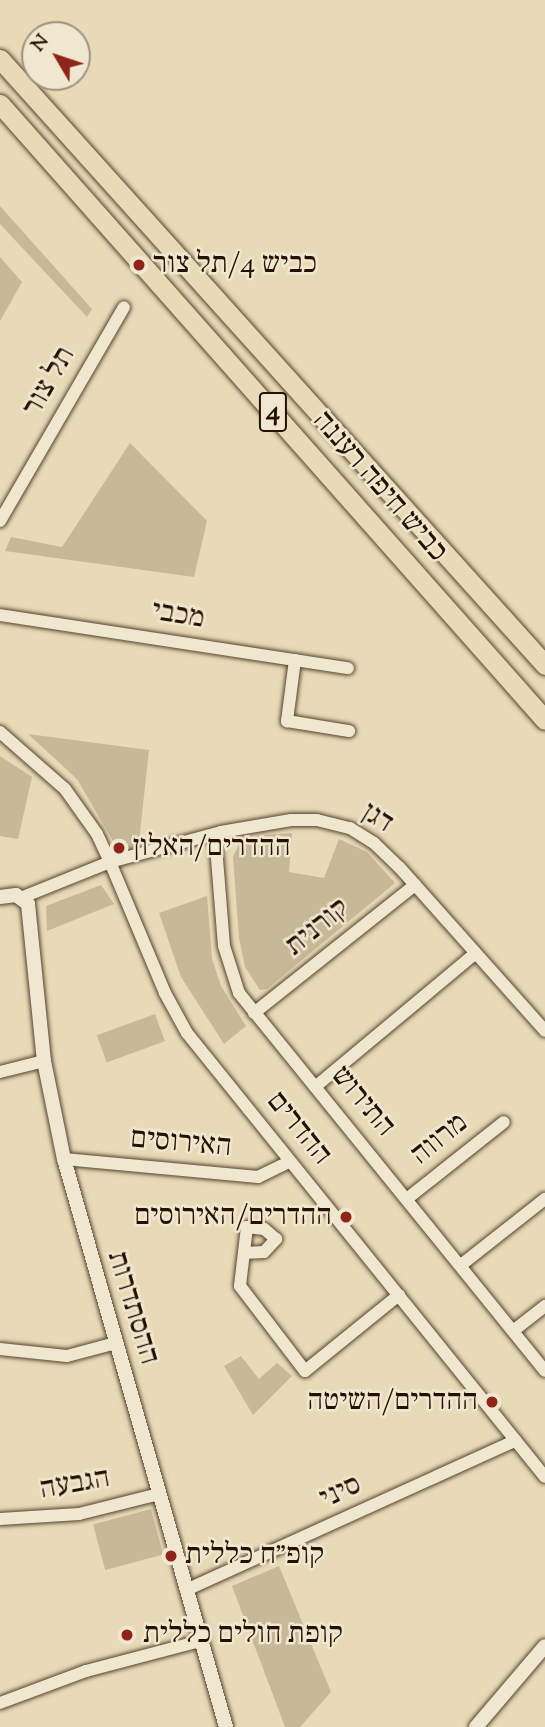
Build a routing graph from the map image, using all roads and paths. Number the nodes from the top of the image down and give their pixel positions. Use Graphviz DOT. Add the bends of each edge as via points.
graph roads {
  1 [pos="0,59"];
  2 [pos="0,104"];
  3 [pos="124,307"];
  4 [pos="0,521"];
  5 [pos="0,615"];
  6 [pos="295,660"];
  7 [pos="545,665"];
  8 [pos="348,668"];
  9 [pos="545,720"];
  10 [pos="349,731"];
  11 [pos="0,732"];
  12 [pos="215,834"];
  13 [pos="110,862"];
  14 [pos="415,885"];
  15 [pos="0,897"];
  16 [pos="23,897"];
  17 [pos="476,953"];
  18 [pos="254,1013"];
  19 [pos="545,1031"];
  20 [pos="44,1061"];
  21 [pos="0,1072"];
  22 [pos="315,1087"];
  23 [pos="504,1122"];
  24 [pos="64,1159"];
  25 [pos="289,1162"];
  26 [pos="408,1198"];
  27 [pos="545,1199"];
  28 [pos="244,1253"];
  29 [pos="461,1265"];
  30 [pos="399,1295"];
  31 [pos="545,1306"];
  32 [pos="513,1331"];
  33 [pos="116,1343"];
  34 [pos="0,1349"];
  35 [pos="545,1371"];
  36 [pos="516,1440"];
  37 [pos="545,1477"];
  38 [pos="159,1494"];
  39 [pos="0,1519"];
  40 [pos="186,1590"];
  41 [pos="200,1641"];
  42 [pos="545,1646"];
  43 [pos="0,1703"];
  44 [pos="226,1727"];
  45 [pos="476,1727"];
  1 -- 7 [label="highway, כביש חיפה רעננה / 4"];
  2 -- 9 [label="highway, כביש חיפה רעננה / 4"];
  3 -- 4 [label="street, תל צור"];
  5 -- 6 [label="street, מכבי"];
  6 -- 8 [label="street, מכבי"];
  6 -- 10 [label="street" via="287,721"];
  11 -- 13 [label="street, ההדרים" via="65,789"];
  12 -- 13 [label="street, דגן"];
  12 -- 14 [label="street, דגן" via="317,820 350,828 374,842"];
  12 -- 18 [label="street, התירוש" via="224,946 235,983"];
  13 -- 16 [label="street"];
  13 -- 25 [label="street, ההדרים" via="174,1012"];
  14 -- 17 [label="street, דגן"];
  14 -- 18 [label="street, קורנית"];
  15 -- 16 [label="street"];
  16 -- 20 [label="street, ההסתדרות" via="31,918"];
  17 -- 19 [label="street, דגן"];
  17 -- 22 [label="street"];
  18 -- 22 [label="street, התירוש"];
  20 -- 21 [label="street"];
  20 -- 24 [label="street, ההסתדרות"];
  22 -- 26 [label="street, התירוש"];
  23 -- 26 [label="street, מרווה"];
  24 -- 25 [label="street, האירוסים" via="258,1178"];
  24 -- 33 [label="street, ההסתדרות"];
  25 -- 30 [label="street, ההדרים"];
  26 -- 29 [label="street, התירוש"];
  27 -- 29 [label="street"];
  28 -- 30 [label="street" via="240,1286 305,1371"];
  29 -- 32 [label="street, התירוש"];
  30 -- 36 [label="street, ההדרים"];
  31 -- 32 [label="street"];
  32 -- 35 [label="street, התירוש"];
  33 -- 34 [label="street" via="67,1356"];
  33 -- 38 [label="street, ההסתדרות"];
  36 -- 37 [label="street, ההדרים"];
  36 -- 40 [label="street, סיני"];
  38 -- 39 [label="street, הגבעה" via="79,1514"];
  38 -- 40 [label="street, ההסתדרות"];
  40 -- 41 [label="street, ההסתדרות"];
  41 -- 43 [label="street" via="86,1671"];
  41 -- 44 [label="street, ההסתדרות"];
  42 -- 45 [label="street"];
}
